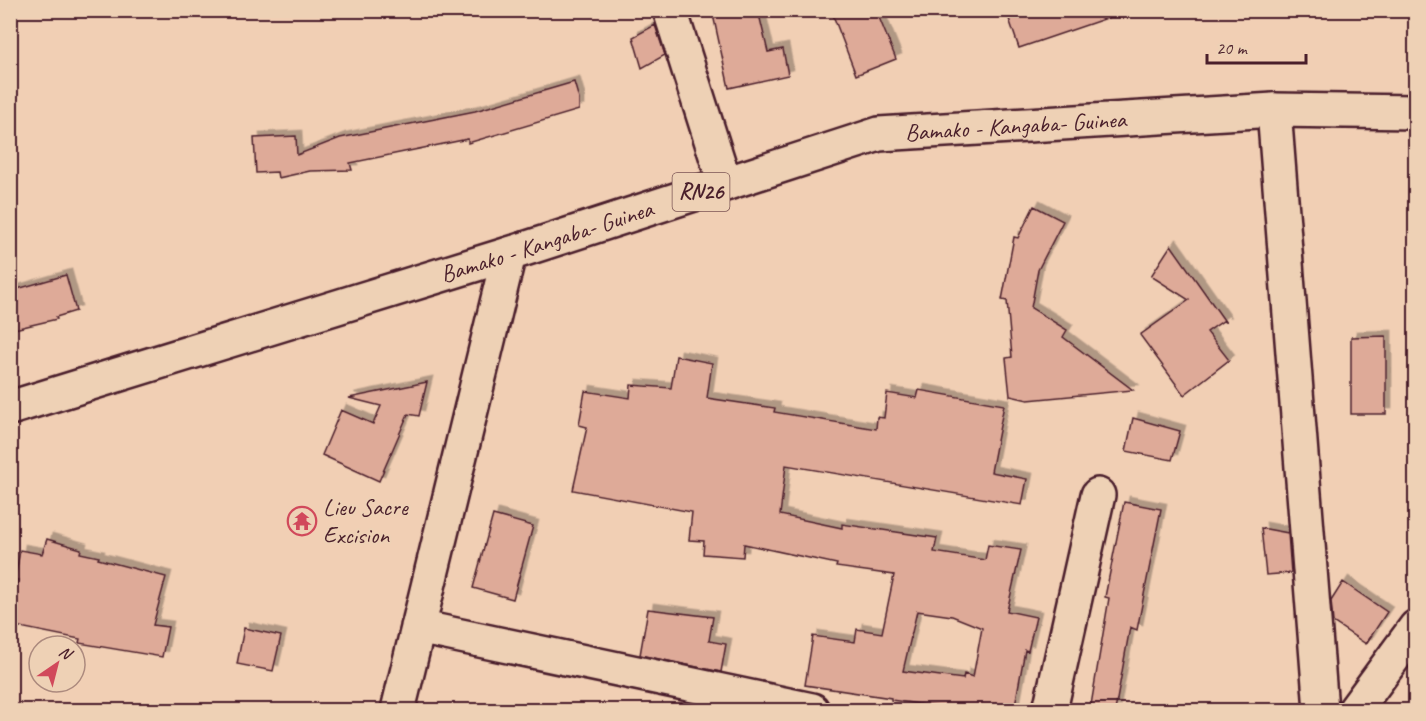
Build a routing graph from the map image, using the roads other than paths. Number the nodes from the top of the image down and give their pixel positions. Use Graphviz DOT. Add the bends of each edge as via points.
graph roads {
  1 [pos="670,10"];
  2 [pos="1274,110"];
  3 [pos="1416,112"];
  4 [pos="725,184"];
  5 [pos="509,254"];
  6 [pos="12,413"];
  7 [pos="1098,495"];
  8 [pos="418,627"];
  9 [pos="1416,627"];
  10 [pos="398,711"];
  11 [pos="812,711"];
  12 [pos="1050,711"];
  13 [pos="1321,711"];
  14 [pos="1355,711"];
  1 -- 4 [label="street"];
  2 -- 3 [label="street, Bamako - Kangaba- Guinea / RN26"];
  2 -- 4 [label="street, Bamako - Kangaba- Guinea / RN26" via="879,134"];
  2 -- 13 [label="street"];
  4 -- 5 [label="street, Bamako - Kangaba- Guinea / RN26"];
  5 -- 6 [label="street, Bamako - Kangaba- Guinea / RN26"];
  5 -- 8 [label="street"];
  7 -- 12 [label="street"];
  8 -- 10 [label="street"];
  8 -- 11 [label="street"];
  9 -- 14 [label="street"];
}
